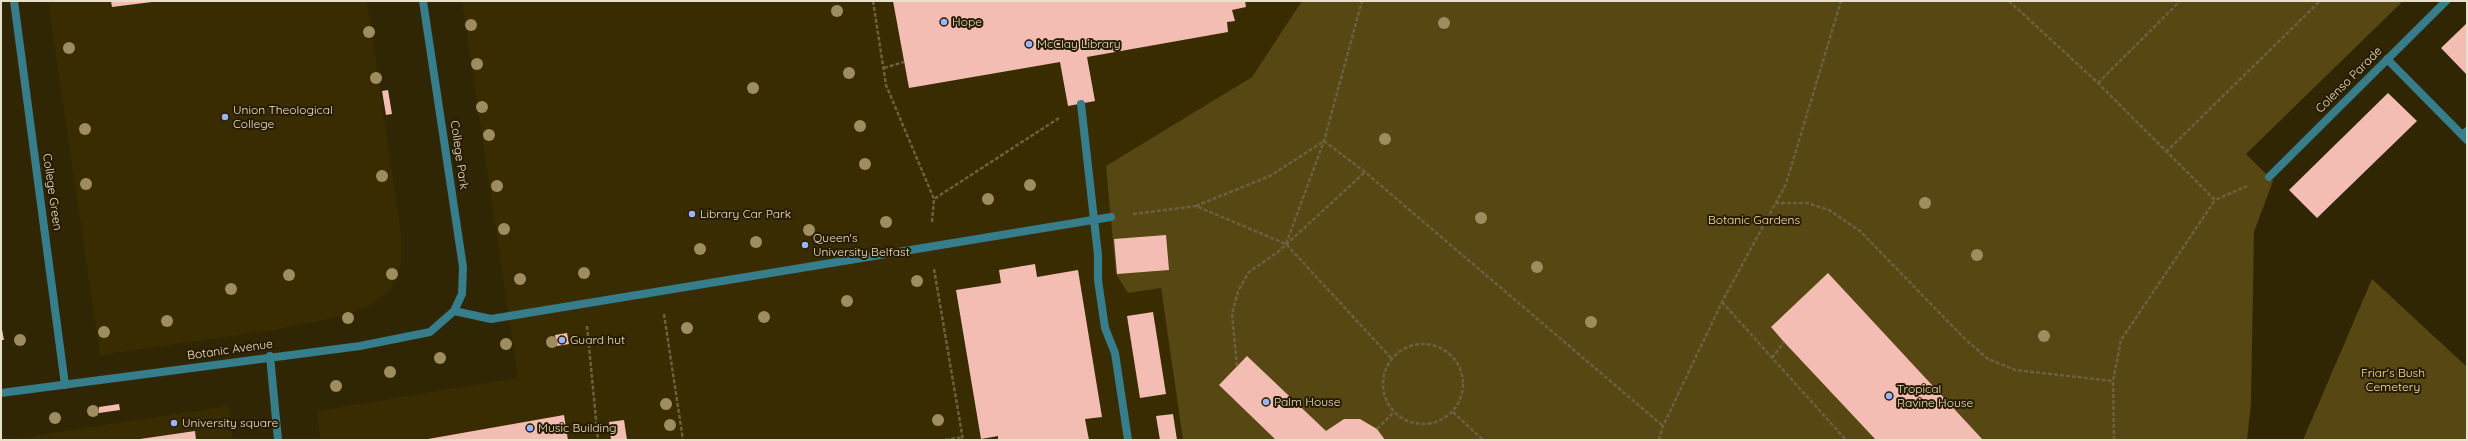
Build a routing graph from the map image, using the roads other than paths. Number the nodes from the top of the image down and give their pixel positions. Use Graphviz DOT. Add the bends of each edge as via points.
graph roads {
  1 [pos="14,1"];
  2 [pos="423,1"];
  3 [pos="2446,1"];
  4 [pos="2387,59"];
  5 [pos="1081,104"];
  6 [pos="2466,135"];
  7 [pos="2269,177"];
  8 [pos="1111,217"];
  9 [pos="1093,220"];
  10 [pos="454,311"];
  11 [pos="270,356"];
  12 [pos="66,385"];
  13 [pos="1,393"];
  14 [pos="278,440"];
  15 [pos="1128,440"];
  1 -- 12 [label="street, College Green"];
  2 -- 10 [label="street, College Park" via="463,267 462,294"];
  3 -- 4 [label="street, Colenso Parade"];
  4 -- 6 [label="street"];
  4 -- 7 [label="street, Colenso Parade"];
  5 -- 9 [label="street"];
  8 -- 9 [label="street"];
  9 -- 10 [label="street" via="491,318"];
  9 -- 15 [label="street" via="1105,328 1115,353"];
  10 -- 11 [label="street, Botanic Avenue" via="430,332 360,346"];
  11 -- 12 [label="street, Botanic Avenue"];
  11 -- 14 [label="street"];
  12 -- 13 [label="street, Botanic Avenue"];
}
